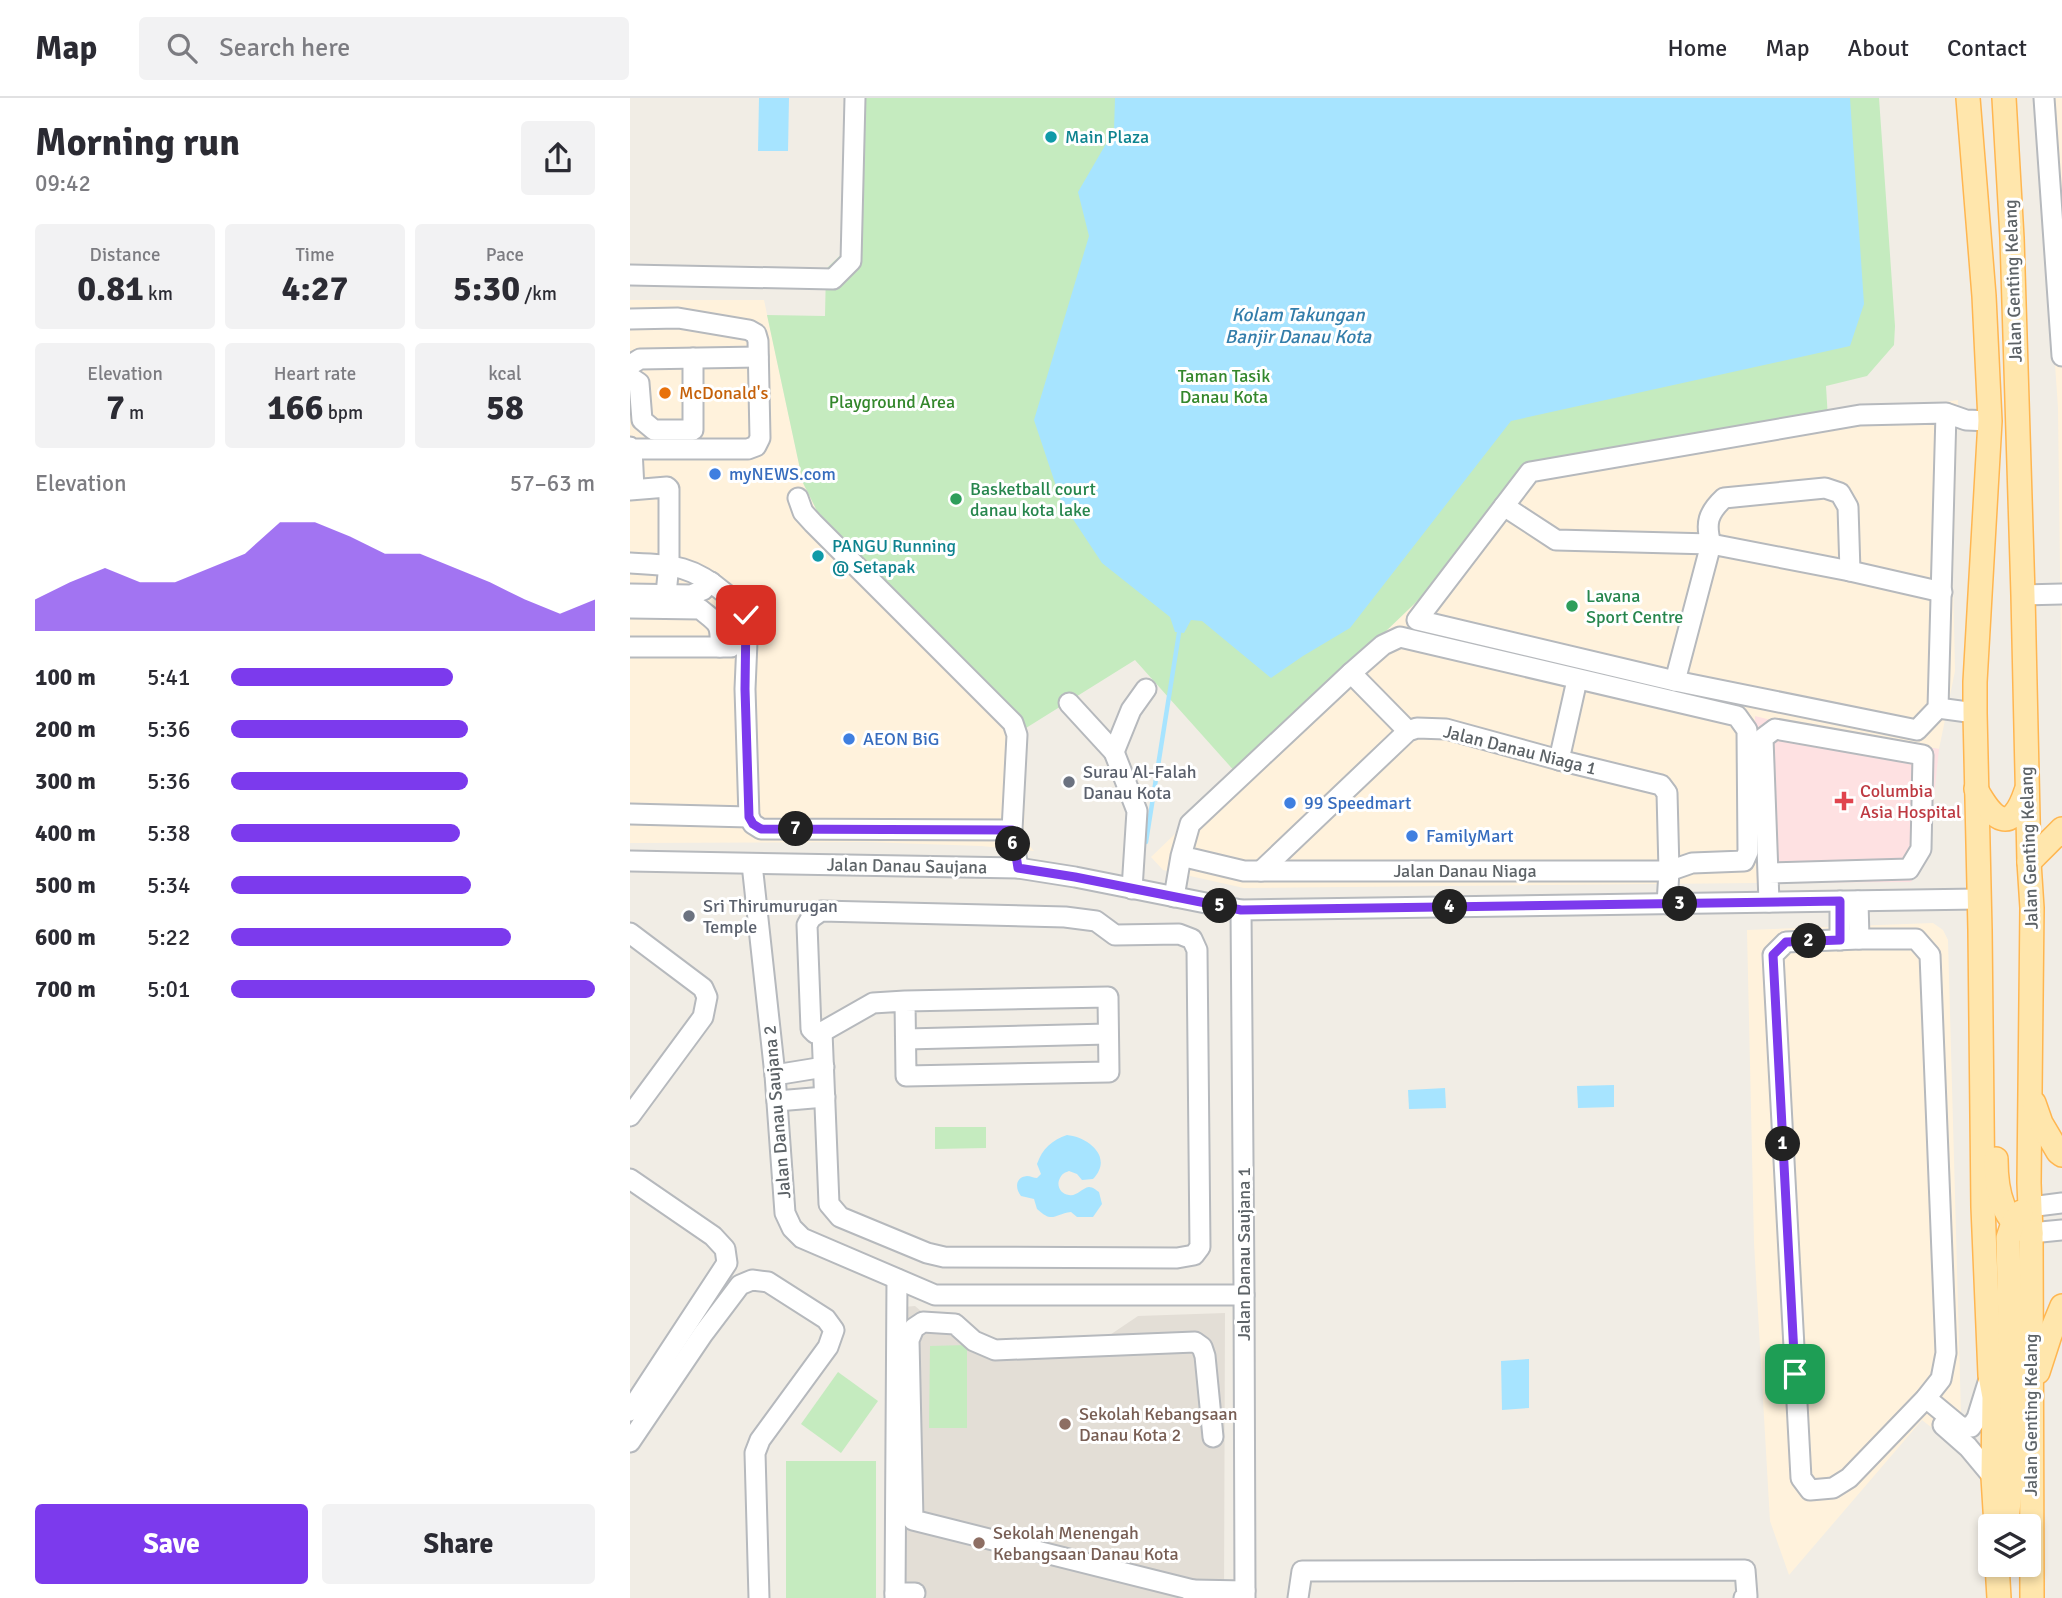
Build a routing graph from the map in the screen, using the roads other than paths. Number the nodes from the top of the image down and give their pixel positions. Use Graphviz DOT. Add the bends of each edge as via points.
graph roads {
  1 [pos="855,98"];
  2 [pos="1968,98"];
  3 [pos="2004,98"];
  4 [pos="2044,98"];
  5 [pos="2056,195"];
  6 [pos="630,275"];
  7 [pos="630,319"];
  8 [pos="2062,356"];
  9 [pos="758,357"];
  10 [pos="693,358"];
  11 [pos="630,365"];
  12 [pos="630,377"];
  13 [pos="1946,413"];
  14 [pos="1990,421"];
  15 [pos="631,448"];
  16 [pos="632,489"];
  17 [pos="798,498"];
  18 [pos="1504,506"];
  19 [pos="1711,544"];
  20 [pos="630,563"];
  21 [pos="669,564"];
  22 [pos="1850,571"];
  23 [pos="711,582"];
  24 [pos="1942,592"];
  25 [pos="630,594"];
  26 [pos="666,594"];
  27 [pos="2062,594"];
  28 [pos="2024,595"];
  29 [pos="630,608"];
  30 [pos="746,615"];
  31 [pos="721,639"];
  32 [pos="630,647"];
  33 [pos="746,647"];
  34 [pos="1351,673"];
  35 [pos="1577,680"];
  36 [pos="1675,681"];
  37 [pos="1146,689"];
  38 [pos="1069,703"];
  39 [pos="1938,708"];
  40 [pos="1975,713"];
  41 [pos="1408,731"];
  42 [pos="1114,752"];
  43 [pos="1559,760"];
  44 [pos="2027,788"];
  45 [pos="1976,789"];
  46 [pos="630,814"];
  47 [pos="749,817"];
  48 [pos="2062,829"];
  49 [pos="1012,830"];
  50 [pos="1181,856"];
  51 [pos="630,861"];
  52 [pos="2029,862"];
  53 [pos="752,864"];
  54 [pos="1018,868"];
  55 [pos="1261,871"];
  56 [pos="1669,871"];
  57 [pos="1779,873"];
  58 [pos="1978,873"];
  59 [pos="1132,889"];
  60 [pos="1174,897"];
  61 [pos="1978,899"];
  62 [pos="1849,901"];
  63 [pos="1769,902"];
  64 [pos="1789,902"];
  65 [pos="1667,904"];
  66 [pos="1241,910"];
  67 [pos="630,933"];
  68 [pos="1850,940"];
  69 [pos="905,1001"];
  70 [pos="822,1032"];
  71 [pos="1108,1034"];
  72 [pos="905,1039"];
  73 [pos="824,1068"];
  74 [pos="775,1075"];
  75 [pos="2030,1090"];
  76 [pos="825,1097"];
  77 [pos="777,1101"];
  78 [pos="630,1116"];
  79 [pos="2062,1155"];
  80 [pos="630,1179"];
  81 [pos="2062,1203"];
  82 [pos="2030,1207"];
  83 [pos="2022,1228"];
  84 [pos="2062,1230"];
  85 [pos="897,1279"];
  86 [pos="1244,1295"];
  87 [pos="2062,1306"];
  88 [pos="1990,1375"];
  89 [pos="2031,1399"];
  90 [pos="1922,1402"];
  91 [pos="630,1411"];
  92 [pos="1213,1437"];
  93 [pos="630,1442"];
  94 [pos="1993,1477"];
  95 [pos="1995,1514"];
  96 [pos="2008,1514"];
  97 [pos="1998,1577"];
  98 [pos="1153,1589"];
  99 [pos="907,1593"];
  100 [pos="1193,1594"];
  101 [pos="1245,1595"];
  102 [pos="760,1598"];
  103 [pos="1298,1598"];
  104 [pos="1744,1598"];
  105 [pos="1999,1598"];
  106 [pos="2032,1598"];
  1 -- 6 [label="street" via="851,261 833,278"];
  2 -- 14 [label="main road, Jalan Genting Kelang"];
  3 -- 28 [label="main road, Jalan Genting Kelang"];
  4 -- 5 [label="street"];
  5 -- 8 [label="street"];
  7 -- 9 [label="street" via="678,318 749,330 758,337"];
  9 -- 10 [label="street"];
  9 -- 15 [label="street" via="760,438 756,446"];
  10 -- 11 [label="street" via="640,359"];
  10 -- 12 [label="street" via="693,430 654,430 642,420 639,383"];
  13 -- 14 [label="street"];
  13 -- 18 [label="street" via="1860,415 1530,472"];
  13 -- 24 [label="street"];
  14 -- 40 [label="main road, Jalan Genting Kelang"];
  15 -- 16 [label="street"];
  16 -- 21 [label="street" via="670,489"];
  17 -- 49 [label="street" via="813,523 1013,723 1017,735"];
  18 -- 19 [label="street" via="1556,540"];
  18 -- 36 [label="street" via="1417,620"];
  19 -- 22 [label="street"];
  19 -- 22 [label="street" via="1707,531 1712,509 1724,498 1825,488 1839,493 1848,507"];
  19 -- 36 [label="street"];
  20 -- 21 [label="street"];
  21 -- 23 [label="street"];
  21 -- 26 [label="street"];
  22 -- 24 [label="street"];
  23 -- 26 [label="street" via="696,594"];
  23 -- 30 [label="street"];
  24 -- 39 [label="street"];
  25 -- 26 [label="street"];
  27 -- 28 [label="street"];
  28 -- 44 [label="main road, Jalan Genting Kelang"];
  29 -- 31 [label="street" via="695,607 719,625"];
  30 -- 31 [label="street"];
  30 -- 33 [label="street"];
  31 -- 32 [label="street"];
  31 -- 33 [label="street"];
  33 -- 47 [label="street"];
  34 -- 35 [label="street" via="1383,645 1400,637"];
  34 -- 41 [label="street"];
  34 -- 50 [label="street" via="1190,824"];
  35 -- 43 [label="street"];
  35 -- 56 [label="street, Jalan Danau Niaga" via="1737,716 1747,730 1748,852 1744,861 1692,863"];
  36 -- 39 [label="street" via="1917,730"];
  37 -- 42 [label="street"];
  38 -- 42 [label="street"];
  39 -- 40 [label="street"];
  40 -- 45 [label="main road, Jalan Genting Kelang"];
  41 -- 43 [label="street, Jalan Danau Niaga 1" via="1446,729"];
  41 -- 55 [label="street"];
  42 -- 59 [label="street" via="1137,811"];
  43 -- 56 [label="street, Jalan Danau Niaga 1" via="1661,785 1667,793"];
  44 -- 45 [label="main road" via="2020,807 2004,819 1991,813"];
  44 -- 52 [label="main road, Jalan Genting Kelang"];
  45 -- 58 [label="main road, Jalan Genting Kelang"];
  46 -- 47 [label="street"];
  47 -- 49 [label="street" via="761,829"];
  48 -- 52 [label="main road"];
  49 -- 54 [label="street"];
  50 -- 55 [label="street, Jalan Danau Niaga"];
  50 -- 60 [label="street"];
  51 -- 53 [label="street, Jalan Danau Saujana"];
  52 -- 75 [label="main road, Jalan Genting Kelang"];
  53 -- 54 [label="street, Jalan Danau Saujana"];
  53 -- 74 [label="street, Jalan Danau Saujana 2"];
  54 -- 59 [label="street, Jalan Danau Saujana"];
  55 -- 56 [label="street, Jalan Danau Niaga"];
  56 -- 65 [label="street"];
  57 -- 57 [label="street" via="1763,738 1775,729 1923,755 1921,849 1909,869"];
  57 -- 63 [label="street"];
  57 -- 64 [label="street"];
  58 -- 61 [label="main road, Jalan Genting Kelang"];
  58 -- 83 [label="main road" via="1992,912 1996,1177 2001,1198"];
  59 -- 60 [label="street, Jalan Danau Saujana"];
  60 -- 66 [label="street, Jalan Danau Saujana"];
  61 -- 62 [label="street, Jalan Danau Saujana"];
  61 -- 88 [label="main road, Jalan Genting Kelang"];
  62 -- 64 [label="street, Jalan Danau Saujana"];
  62 -- 68 [label="street"];
  63 -- 64 [label="street, Jalan Danau Saujana"];
  63 -- 65 [label="street, Jalan Danau Saujana"];
  65 -- 66 [label="street, Jalan Danau Saujana"];
  66 -- 86 [label="street, Jalan Danau Saujana 1"];
  67 -- 78 [label="street" via="703,988 707,997 703,1017"];
  68 -- 90 [label="street" via="1916,939 1930,955 1946,1353 1941,1379"];
  68 -- 90 [label="street" via="1786,942 1773,955 1801,1478 1810,1490 1833,1488 1849,1478"];
  69 -- 70 [label="street" via="873,1003"];
  69 -- 71 [label="street" via="1108,997"];
  69 -- 72 [label="street"];
  70 -- 73 [label="street"];
  70 -- 76 [label="street" via="811,1029 807,925 821,911 1065,917 1096,921 1115,935 1179,934 1192,939 1197,950 1200,1247 1195,1255 1177,1258 927,1254 840,1217 829,1204"];
  71 -- 72 [label="street"];
  71 -- 72 [label="street" via="1109,1072 906,1076"];
  73 -- 74 [label="street"];
  73 -- 76 [label="street"];
  74 -- 77 [label="street, Jalan Danau Saujana 2"];
  75 -- 79 [label="main road" via="2042,1124"];
  75 -- 82 [label="main road, Jalan Genting Kelang"];
  76 -- 77 [label="street"];
  77 -- 85 [label="street, Jalan Danau Saujana 2" via="785,1213 792,1227 802,1238"];
  80 -- 91 [label="street" via="713,1236 725,1249 727,1263"];
  81 -- 82 [label="street"];
  82 -- 83 [label="main road" via="2018,1215"];
  83 -- 84 [label="street"];
  83 -- 89 [label="main road, Jalan Genting Kelang"];
  83 -- 96 [label="main road" via="2008,1238 2012,1415"];
  85 -- 86 [label="street, Jalan Danau Saujana 2" via="935,1295"];
  85 -- 99 [label="street"];
  86 -- 101 [label="street, Jalan Danau Saujana 1"];
  87 -- 89 [label="main road"];
  88 -- 90 [label="street" via="1971,1427 1961,1427"];
  88 -- 94 [label="main road, Jalan Genting Kelang"];
  89 -- 106 [label="main road, Jalan Genting Kelang"];
  90 -- 94 [label="street"];
  92 -- 98 [label="street" via="1205,1356 1195,1342 995,1350 955,1324 923,1322 909,1340 913,1520"];
  93 -- 102 [label="street" via="740,1285 752,1280 768,1282 826,1319 834,1330 828,1347 755,1453"];
  94 -- 95 [label="main road, Jalan Genting Kelang"];
  97 -- 105 [label="main road"];
  98 -- 100 [label="street"];
  100 -- 101 [label="street"];
  103 -- 104 [label="street" via="1302,1571 1745,1570"];
}
